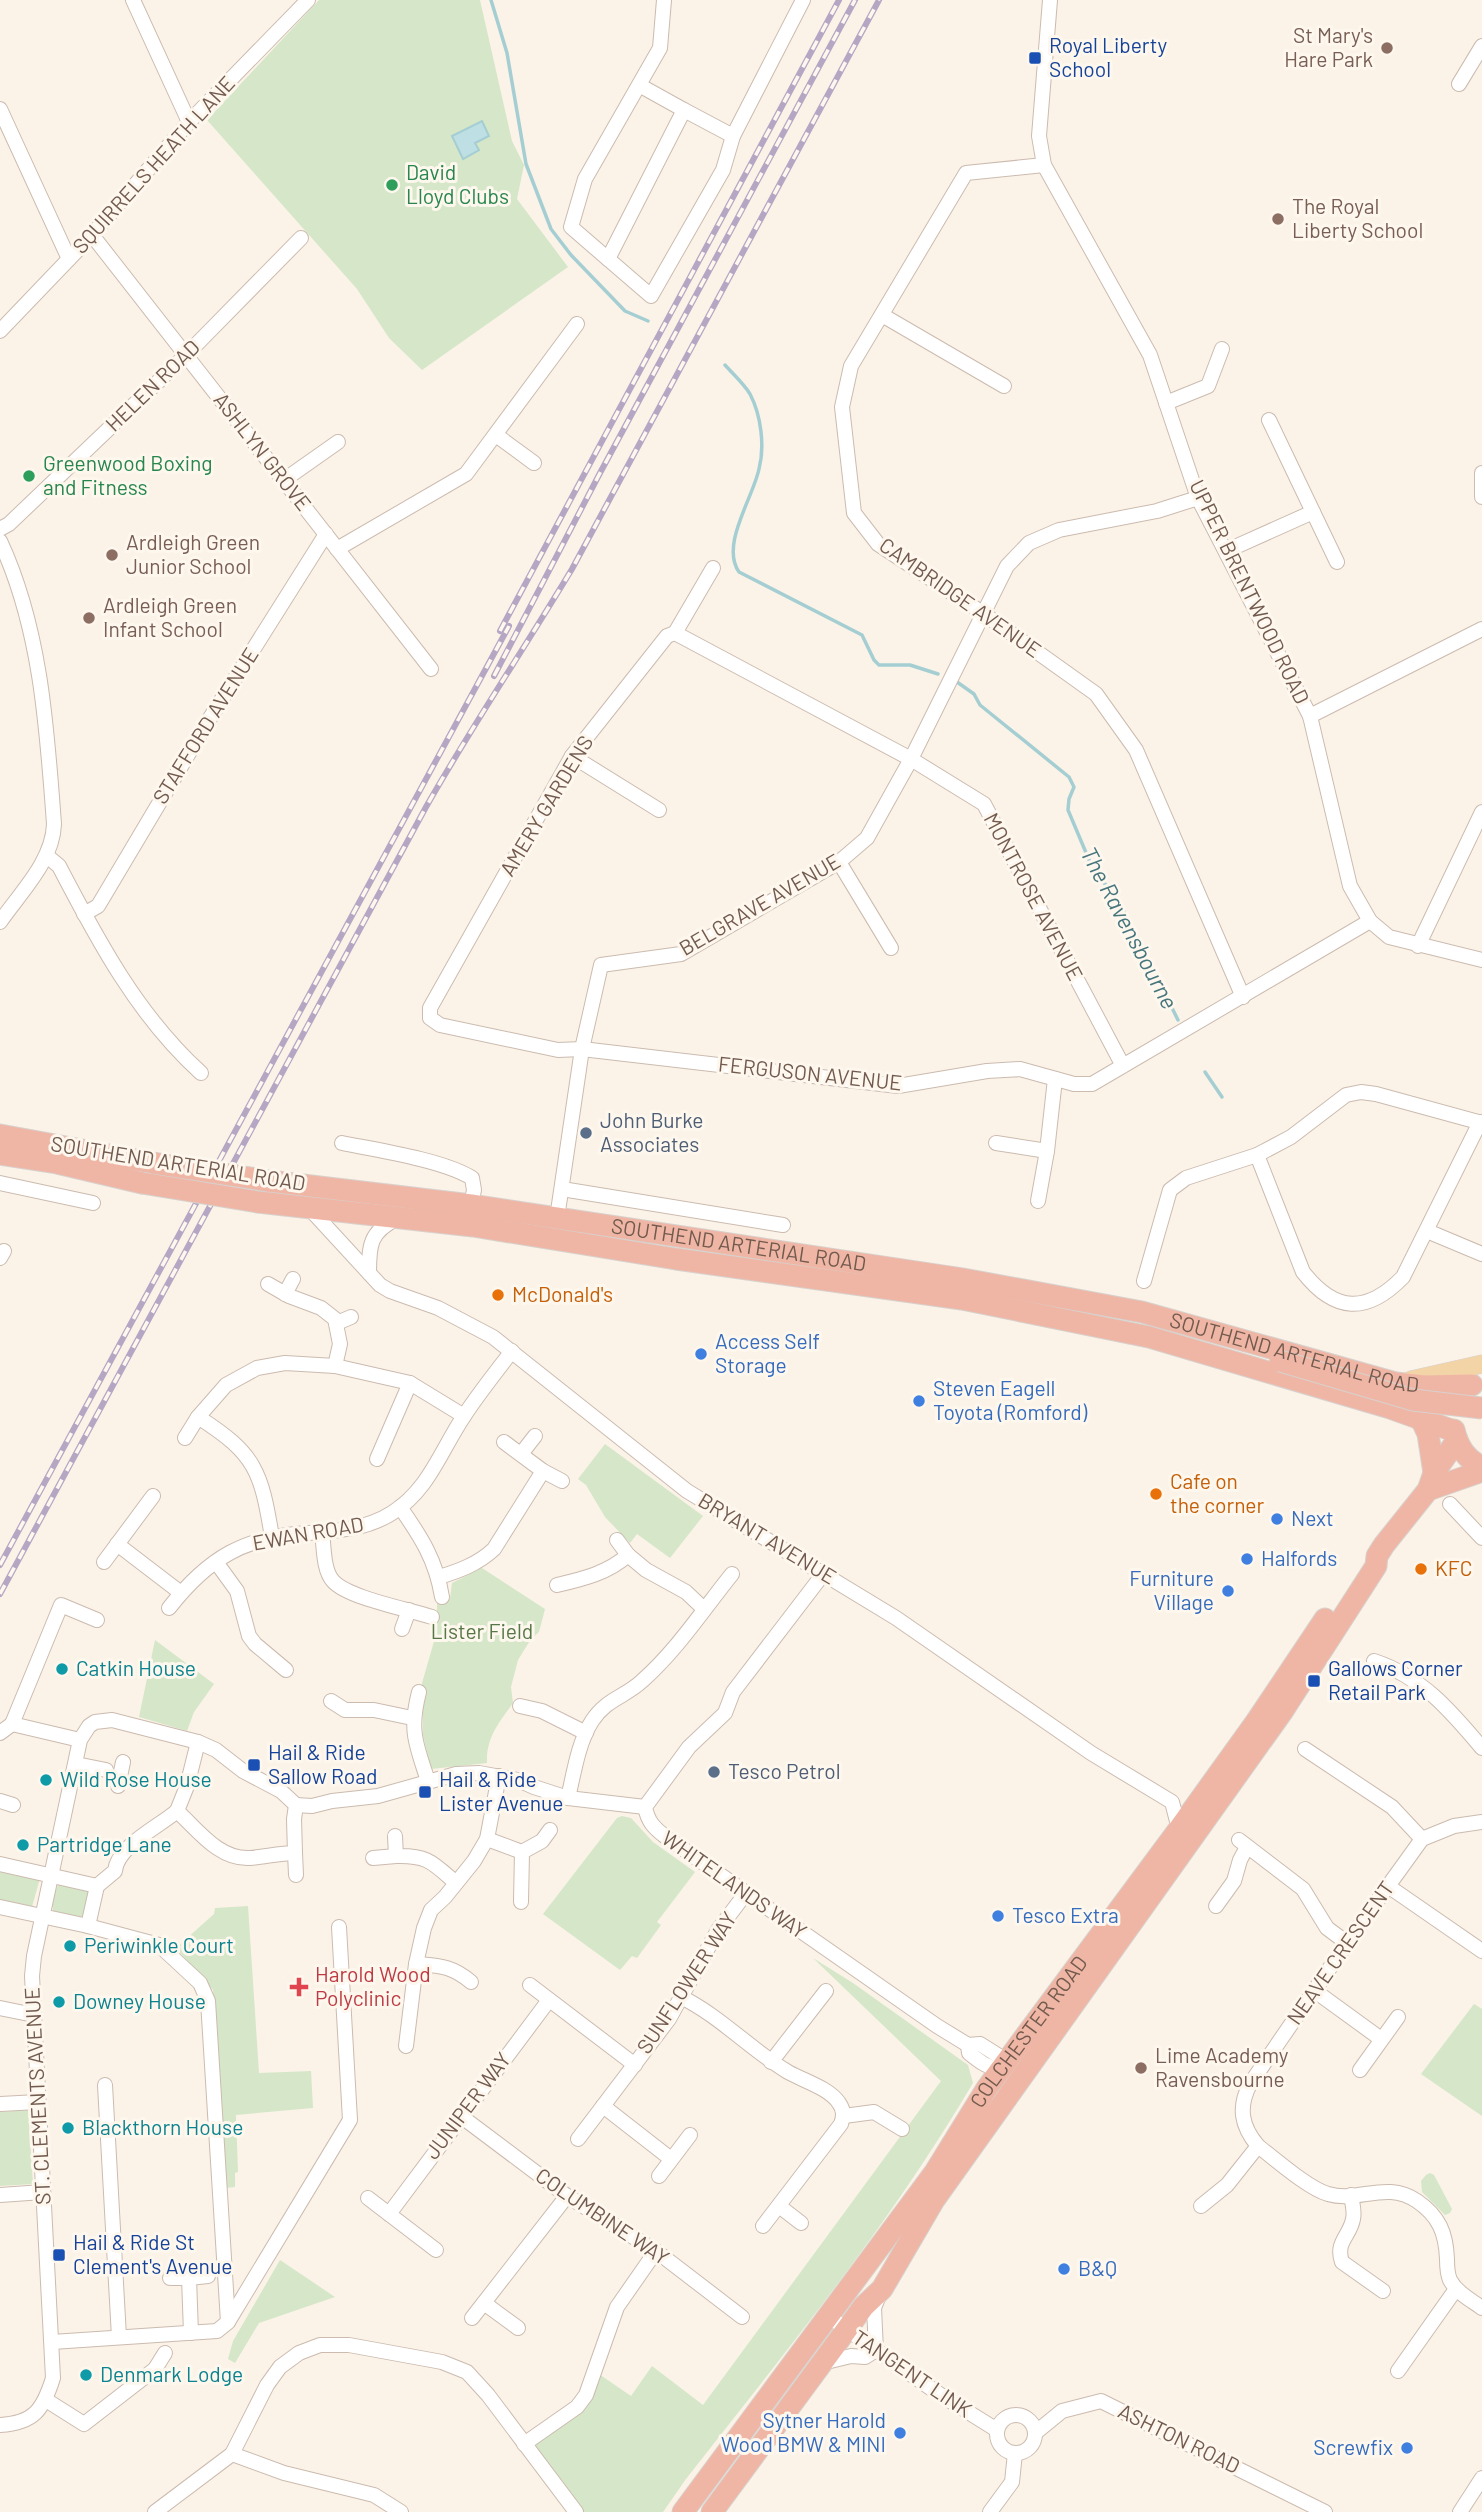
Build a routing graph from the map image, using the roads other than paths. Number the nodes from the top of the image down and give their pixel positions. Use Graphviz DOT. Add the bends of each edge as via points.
graph roads {
  1 [pos="133,0"];
  2 [pos="309,0"];
  3 [pos="664,0"];
  4 [pos="803,0"];
  5 [pos="1050,0"];
  6 [pos="1482,46"];
  7 [pos="1459,84"];
  8 [pos="639,85"];
  9 [pos="0,109"];
  10 [pos="684,110"];
  11 [pos="189,122"];
  12 [pos="733,136"];
  13 [pos="1044,165"];
  14 [pos="92,234"];
  15 [pos="301,239"];
  16 [pos="608,259"];
  17 [pos="69,260"];
  18 [pos="882,315"];
  19 [pos="577,324"];
  20 [pos="0,331"];
  21 [pos="1222,349"];
  22 [pos="186,355"];
  23 [pos="1004,386"];
  24 [pos="1166,403"];
  25 [pos="1269,420"];
  26 [pos="496,435"];
  27 [pos="338,442"];
  28 [pos="534,463"];
  29 [pos="1482,473"];
  30 [pos="284,480"];
  31 [pos="1482,497"];
  32 [pos="1198,498"];
  33 [pos="1313,512"];
  34 [pos="0,529"];
  35 [pos="326,534"];
  36 [pos="0,541"];
  37 [pos="337,549"];
  38 [pos="1226,551"];
  39 [pos="1337,562"];
  40 [pos="713,568"];
  41 [pos="984,614"];
  42 [pos="1482,629"];
  43 [pos="675,633"];
  44 [pos="431,669"];
  45 [pos="1310,716"];
  46 [pos="572,756"];
  47 [pos="911,759"];
  48 [pos="659,810"];
  49 [pos="1482,812"];
  50 [pos="47,856"];
  51 [pos="839,862"];
  52 [pos="84,914"];
  53 [pos="1370,921"];
  54 [pos="0,922"];
  55 [pos="1418,946"];
  56 [pos="891,948"];
  57 [pos="1482,960"];
  58 [pos="1243,997"];
  59 [pos="582,1049"];
  60 [pos="1123,1066"];
  61 [pos="201,1073"];
  62 [pos="1055,1079"];
  63 [pos="1481,1122"];
  64 [pos="0,1135"];
  65 [pos="342,1143"];
  66 [pos="996,1143"];
  67 [pos="1047,1151"];
  68 [pos="0,1154"];
  69 [pos="1257,1155"];
  70 [pos="0,1183"];
  71 [pos="562,1189"];
  72 [pos="1038,1201"];
  73 [pos="93,1203"];
  74 [pos="471,1205"];
  75 [pos="310,1209"];
  76 [pos="397,1218"];
  77 [pos="557,1218"];
  78 [pos="783,1225"];
  79 [pos="1427,1231"];
  80 [pos="1482,1254"];
  81 [pos="369,1273"];
  82 [pos="293,1279"];
  83 [pos="1144,1281"];
  84 [pos="268,1284"];
  85 [pos="285,1294"];
  86 [pos="1142,1312"];
  87 [pos="351,1317"];
  88 [pos="337,1323"];
  89 [pos="1149,1337"];
  90 [pos="512,1350"];
  91 [pos="1280,1361"];
  92 [pos="335,1366"];
  93 [pos="1479,1377"];
  94 [pos="410,1383"];
  95 [pos="1482,1408"];
  96 [pos="464,1416"];
  97 [pos="198,1417"];
  98 [pos="1422,1421"];
  99 [pos="1455,1435"];
  100 [pos="535,1436"];
  101 [pos="185,1438"];
  102 [pos="504,1442"];
  103 [pos="521,1454"];
  104 [pos="377,1459"];
  105 [pos="543,1471"];
  106 [pos="1479,1475"];
  107 [pos="562,1481"];
  108 [pos="1431,1481"];
  109 [pos="153,1496"];
  110 [pos="1450,1504"];
  111 [pos="400,1507"];
  112 [pos="322,1532"];
  113 [pos="272,1537"];
  114 [pos="1482,1538"];
  115 [pos="617,1540"];
  116 [pos="117,1544"];
  117 [pos="628,1555"];
  118 [pos="1377,1556"];
  119 [pos="104,1562"];
  120 [pos="216,1562"];
  121 [pos="824,1573"];
  122 [pos="732,1574"];
  123 [pos="439,1577"];
  124 [pos="557,1585"];
  125 [pos="181,1593"];
  126 [pos="442,1597"];
  127 [pos="169,1608"];
  128 [pos="410,1609"];
  129 [pos="704,1609"];
  130 [pos="432,1617"];
  131 [pos="97,1620"];
  132 [pos="402,1629"];
  133 [pos="1374,1661"];
  134 [pos="286,1670"];
  135 [pos="419,1692"];
  136 [pos="331,1701"];
  137 [pos="520,1706"];
  138 [pos="412,1717"];
  139 [pos="6,1729"];
  140 [pos="586,1733"];
  141 [pos="80,1740"];
  142 [pos="198,1742"];
  143 [pos="1482,1748"];
  144 [pos="1305,1749"];
  145 [pos="76,1764"];
  146 [pos="117,1773"];
  147 [pos="499,1776"];
  148 [pos="428,1781"];
  149 [pos="1202,1797"];
  150 [pos="568,1798"];
  151 [pos="1172,1802"];
  152 [pos="296,1805"];
  153 [pos="645,1807"];
  154 [pos="177,1811"];
  155 [pos="1482,1822"];
  156 [pos="1179,1829"];
  157 [pos="550,1830"];
  158 [pos="395,1836"];
  159 [pos="487,1839"];
  160 [pos="1422,1839"];
  161 [pos="522,1852"];
  162 [pos="295,1853"];
  163 [pos="396,1856"];
  164 [pos="373,1858"];
  165 [pos="0,1864"];
  166 [pos="52,1875"];
  167 [pos="296,1875"];
  168 [pos="456,1883"];
  169 [pos="97,1886"];
  170 [pos="1388,1886"];
  171 [pos="746,1893"];
  172 [pos="521,1902"];
  173 [pos="1216,1906"];
  174 [pos="0,1907"];
  175 [pos="43,1916"];
  176 [pos="88,1926"];
  177 [pos="339,1927"];
  178 [pos="1347,1943"];
  179 [pos="1482,1951"];
  180 [pos="416,1964"];
  181 [pos="471,1982"];
  182 [pos="530,1985"];
  183 [pos="826,1991"];
  184 [pos="1315,1991"];
  185 [pos="681,1997"];
  186 [pos="549,2000"];
  187 [pos="0,2008"];
  188 [pos="34,2015"];
  189 [pos="1398,2017"];
  190 [pos="1381,2039"];
  191 [pos="406,2046"];
  192 [pos="1039,2053"];
  193 [pos="771,2062"];
  194 [pos="635,2065"];
  195 [pos="1001,2070"];
  196 [pos="1360,2070"];
  197 [pos="105,2085"];
  198 [pos="1010,2094"];
  199 [pos="38,2102"];
  200 [pos="0,2104"];
  201 [pos="603,2106"];
  202 [pos="844,2116"];
  203 [pos="462,2117"];
  204 [pos="902,2129"];
  205 [pos="690,2135"];
  206 [pos="578,2139"];
  207 [pos="1258,2146"];
  208 [pos="671,2159"];
  209 [pos="659,2176"];
  210 [pos="43,2192"];
  211 [pos="0,2195"];
  212 [pos="1351,2195"];
  213 [pos="567,2196"];
  214 [pos="368,2198"];
  215 [pos="779,2206"];
  216 [pos="1201,2206"];
  217 [pos="389,2214"];
  218 [pos="801,2222"];
  219 [pos="763,2226"];
  220 [pos="436,2250"];
  221 [pos="656,2251"];
  222 [pos="208,2276"];
  223 [pos="170,2278"];
  224 [pos="189,2278"];
  225 [pos="882,2289"];
  226 [pos="1457,2289"];
  227 [pos="1383,2291"];
  228 [pos="484,2303"];
  229 [pos="1482,2308"];
  230 [pos="828,2316"];
  231 [pos="742,2317"];
  232 [pos="472,2318"];
  233 [pos="222,2327"];
  234 [pos="518,2328"];
  235 [pos="847,2331"];
  236 [pos="191,2333"];
  237 [pos="119,2337"];
  238 [pos="52,2342"];
  239 [pos="876,2350"];
  240 [pos="165,2353"];
  241 [pos="822,2363"];
  242 [pos="1398,2371"];
  243 [pos="46,2400"];
  244 [pos="0,2425"];
  245 [pos="997,2430"];
  246 [pos="1035,2433"];
  247 [pos="524,2444"];
  248 [pos="1015,2453"];
  249 [pos="232,2454"];
  250 [pos="1482,2478"];
  251 [pos="155,2512"];
  252 [pos="401,2512"];
  253 [pos="576,2512"];
  254 [pos="683,2512"];
  255 [pos="712,2512"];
  256 [pos="990,2512"];
  257 [pos="1325,2512"];
  258 [pos="1460,2512"];
  1 -- 11 [label="street"];
  2 -- 11 [label="street, SQUIRRELS HEATH LANE"];
  3 -- 8 [label="street" via="660,48"];
  4 -- 12 [label="street"];
  5 -- 13 [label="street, UPPER BRENTWOOD ROAD" via="1039,136"];
  6 -- 7 [label="street"];
  8 -- 10 [label="street"];
  8 -- 16 [label="street" via="585,179 570,227"];
  9 -- 17 [label="street"];
  10 -- 12 [label="street"];
  10 -- 16 [label="street"];
  11 -- 14 [label="street, SQUIRRELS HEATH LANE"];
  12 -- 16 [label="street" via="723,170 651,296"];
  13 -- 18 [label="street, CAMBRIDGE AVENUE" via="967,173"];
  13 -- 24 [label="street, UPPER BRENTWOOD ROAD" via="1150,355"];
  14 -- 17 [label="street, SQUIRRELS HEATH LANE"];
  14 -- 22 [label="street, ASHLYN GROVE"];
  15 -- 22 [label="street, HELEN ROAD"];
  17 -- 20 [label="street, SQUIRRELS HEATH LANE"];
  18 -- 23 [label="street"];
  18 -- 41 [label="street, CAMBRIDGE AVENUE" via="851,366 842,407 854,513 878,544"];
  19 -- 26 [label="street"];
  21 -- 24 [label="street" via="1208,386"];
  22 -- 30 [label="street, ASHLYN GROVE"];
  22 -- 34 [label="street, HELEN ROAD"];
  24 -- 32 [label="street, UPPER BRENTWOOD ROAD"];
  25 -- 33 [label="street"];
  26 -- 28 [label="street"];
  26 -- 37 [label="street" via="466,474"];
  27 -- 30 [label="street"];
  29 -- 31 [label="street"];
  30 -- 35 [label="street, ASHLYN GROVE"];
  32 -- 38 [label="street, UPPER BRENTWOOD ROAD"];
  32 -- 41 [label="street, BELGRAVE AVENUE" via="1059,530 1029,543 1007,566"];
  33 -- 38 [label="street"];
  33 -- 39 [label="street"];
  35 -- 37 [label="street, ASHLYN GROVE"];
  35 -- 52 [label="street, STAFFORD AVENUE" via="98,906"];
  36 -- 50 [label="street" via="21,591 40,682 54,824"];
  37 -- 44 [label="street, ASHLYN GROVE"];
  38 -- 45 [label="street, UPPER BRENTWOOD ROAD"];
  40 -- 43 [label="street, AMERY GARDENS"];
  41 -- 47 [label="street, BELGRAVE AVENUE"];
  41 -- 58 [label="street, CAMBRIDGE AVENUE" via="1096,694 1136,750"];
  42 -- 45 [label="street"];
  43 -- 46 [label="street, AMERY GARDENS" via="667,636"];
  43 -- 47 [label="street"];
  45 -- 53 [label="street, UPPER BRENTWOOD ROAD" via="1350,886"];
  46 -- 48 [label="street"];
  46 -- 59 [label="street, AMERY GARDENS" via="429,1008 430,1018 440,1025 558,1050"];
  47 -- 51 [label="street, BELGRAVE AVENUE" via="867,838"];
  47 -- 60 [label="street, MONTROSE AVENUE" via="984,804"];
  49 -- 55 [label="street"];
  50 -- 52 [label="street" via="59,866"];
  50 -- 54 [label="street"];
  51 -- 56 [label="street"];
  51 -- 59 [label="street, BELGRAVE AVENUE" via="681,954 601,965"];
  52 -- 61 [label="street" via="125,984"];
  53 -- 55 [label="street, UPPER BRENTWOOD ROAD" via="1389,937"];
  53 -- 58 [label="street, FERGUSON AVENUE"];
  55 -- 57 [label="street, UPPER BRENTWOOD ROAD"];
  58 -- 60 [label="street, FERGUSON AVENUE"];
  59 -- 62 [label="street, FERGUSON AVENUE" via="898,1086 1020,1069"];
  59 -- 71 [label="street, BELGRAVE AVENUE"];
  60 -- 62 [label="street, FERGUSON AVENUE" via="1092,1084"];
  62 -- 67 [label="street"];
  63 -- 69 [label="street" via="1361,1092 1346,1095 1299,1131"];
  63 -- 79 [label="street"];
  64 -- 74 [label="highway, SOUTHEND ARTERIAL ROAD, bridge" via="269,1181"];
  65 -- 74 [label="street" via="463,1172 472,1178"];
  66 -- 67 [label="street"];
  67 -- 72 [label="street"];
  68 -- 75 [label="highway, SOUTHEND ARTERIAL ROAD, bridge" via="142,1183"];
  69 -- 79 [label="street" via="1303,1272 1331,1300 1354,1304 1389,1292 1403,1277"];
  69 -- 83 [label="street" via="1186,1178 1170,1190"];
  70 -- 73 [label="street"];
  71 -- 77 [label="street, BELGRAVE AVENUE"];
  71 -- 78 [label="street"];
  74 -- 77 [label="highway, SOUTHEND ARTERIAL ROAD"];
  75 -- 76 [label="highway, SOUTHEND ARTERIAL ROAD"];
  75 -- 81 [label="street, BRYANT AVENUE"];
  76 -- 81 [label="street" via="375,1234"];
  76 -- 89 [label="highway, SOUTHEND ARTERIAL ROAD" via="962,1299"];
  77 -- 86 [label="highway, SOUTHEND ARTERIAL ROAD" via="963,1279"];
  79 -- 80 [label="street"];
  81 -- 90 [label="street, BRYANT AVENUE" via="390,1291 438,1308"];
  82 -- 85 [label="street"];
  84 -- 85 [label="street"];
  85 -- 88 [label="street" via="321,1308"];
  86 -- 91 [label="highway"];
  86 -- 93 [label="highway, SOUTHEND ARTERIAL ROAD" via="1414,1386"];
  87 -- 88 [label="street"];
  88 -- 92 [label="street" via="340,1344"];
  89 -- 91 [label="highway" via="1172,1337"];
  89 -- 98 [label="highway, SOUTHEND ARTERIAL ROAD"];
  90 -- 96 [label="street, EWAN ROAD"];
  90 -- 121 [label="street, BRYANT AVENUE" via="687,1490"];
  91 -- 95 [label="highway, bridge" via="1413,1399"];
  92 -- 94 [label="street"];
  92 -- 97 [label="street" via="298,1362 257,1368 226,1385"];
  93 -- 99 [label="highway" via="1458,1403"];
  94 -- 96 [label="street"];
  94 -- 104 [label="street"];
  96 -- 111 [label="street, EWAN ROAD" via="424,1484"];
  97 -- 101 [label="street"];
  97 -- 113 [label="street" via="234,1442 251,1463"];
  98 -- 99 [label="highway, SOUTHEND ARTERIAL ROAD"];
  98 -- 108 [label="highway" via="1429,1434"];
  99 -- 106 [label="highway"];
  99 -- 108 [label="highway, COLCHESTER ROAD"];
  100 -- 103 [label="street"];
  102 -- 103 [label="street"];
  103 -- 105 [label="street"];
  105 -- 107 [label="street"];
  105 -- 123 [label="street" via="494,1549 484,1559"];
  106 -- 108 [label="highway"];
  108 -- 118 [label="highway, COLCHESTER ROAD"];
  109 -- 116 [label="street"];
  110 -- 114 [label="street"];
  111 -- 112 [label="street, EWAN ROAD" via="354,1529"];
  111 -- 123 [label="street" via="425,1543"];
  112 -- 113 [label="street, EWAN ROAD"];
  112 -- 128 [label="street" via="333,1581 353,1594"];
  113 -- 120 [label="street, EWAN ROAD" via="230,1551"];
  115 -- 117 [label="street"];
  116 -- 119 [label="street"];
  116 -- 125 [label="street"];
  117 -- 124 [label="street" via="604,1571"];
  117 -- 129 [label="street"];
  118 -- 149 [label="highway, COLCHESTER ROAD" via="1368,1561 1333,1608"];
  118 -- 192 [label="highway, COLCHESTER ROAD" via="1376,1566 1282,1712"];
  120 -- 125 [label="street, EWAN ROAD"];
  120 -- 134 [label="street" via="237,1591 249,1636"];
  121 -- 151 [label="street, BRYANT AVENUE" via="1091,1753"];
  121 -- 153 [label="street" via="733,1692 725,1713 689,1747"];
  122 -- 129 [label="street"];
  123 -- 126 [label="street"];
  125 -- 127 [label="street, EWAN ROAD"];
  128 -- 130 [label="street"];
  128 -- 132 [label="street"];
  129 -- 140 [label="street" via="640,1683 601,1709"];
  131 -- 139 [label="street" via="61,1605"];
  133 -- 143 [label="street" via="1423,1685"];
  135 -- 138 [label="street"];
  136 -- 138 [label="street" via="345,1710"];
  137 -- 140 [label="street" via="542,1711"];
  138 -- 148 [label="street"];
  139 -- 141 [label="street"];
  140 -- 150 [label="street"];
  141 -- 142 [label="street" via="95,1722 112,1720"];
  141 -- 145 [label="street, ST. CLEMENTS AVENUE"];
  142 -- 152 [label="street" via="281,1791"];
  142 -- 154 [label="street"];
  144 -- 160 [label="street" via="1392,1807"];
  145 -- 146 [label="street"];
  145 -- 166 [label="street, ST. CLEMENTS AVENUE"];
  147 -- 148 [label="street" via="467,1773"];
  147 -- 150 [label="street"];
  147 -- 159 [label="street"];
  148 -- 152 [label="street" via="378,1796"];
  149 -- 151 [label="street"];
  149 -- 156 [label="highway, COLCHESTER ROAD"];
  150 -- 153 [label="street"];
  151 -- 156 [label="street"];
  152 -- 162 [label="street"];
  153 -- 171 [label="street, WHITELANDS WAY" via="655,1829"];
  154 -- 162 [label="street" via="225,1855 249,1858"];
  154 -- 169 [label="street" via="143,1833 115,1871"];
  155 -- 160 [label="street" via="1454,1826"];
  156 -- 195 [label="highway, COLCHESTER ROAD"];
  157 -- 161 [label="street" via="542,1841"];
  158 -- 163 [label="street"];
  159 -- 161 [label="street"];
  159 -- 168 [label="street"];
  160 -- 170 [label="street, NEAVE CRESCENT"];
  161 -- 172 [label="street"];
  162 -- 167 [label="street"];
  163 -- 164 [label="street"];
  163 -- 168 [label="street" via="426,1859"];
  165 -- 166 [label="street"];
  166 -- 169 [label="street"];
  166 -- 175 [label="street, ST. CLEMENTS AVENUE"];
  168 -- 180 [label="street" via="431,1910"];
  169 -- 176 [label="street"];
  170 -- 178 [label="street, NEAVE CRESCENT"];
  170 -- 179 [label="street"];
  171 -- 185 [label="street, SUNFLOWER WAY" via="718,1930"];
  171 -- 195 [label="street, WHITELANDS WAY" via="911,2009 968,2045 980,2044 999,2056"];
  173 -- 178 [label="street" via="1234,1881 1243,1844 1303,1889 1327,1928"];
  174 -- 175 [label="street"];
  175 -- 176 [label="street"];
  175 -- 188 [label="street, ST. CLEMENTS AVENUE" via="32,1976"];
  176 -- 233 [label="street" via="159,1945 201,1983 208,2001"];
  177 -- 233 [label="street" via="350,2120"];
  178 -- 184 [label="street, NEAVE CRESCENT"];
  180 -- 181 [label="street" via="457,1970"];
  180 -- 191 [label="street"];
  182 -- 186 [label="street"];
  183 -- 193 [label="street"];
  184 -- 190 [label="street"];
  184 -- 207 [label="street, NEAVE CRESCENT" via="1242,2101 1244,2124"];
  185 -- 193 [label="street"];
  185 -- 194 [label="street, SUNFLOWER WAY"];
  186 -- 194 [label="street"];
  186 -- 203 [label="street, JUNIPER WAY"];
  187 -- 188 [label="street"];
  188 -- 199 [label="street, ST. CLEMENTS AVENUE"];
  189 -- 190 [label="street"];
  190 -- 196 [label="street"];
  192 -- 195 [label="street" via="1024,2055 1012,2071"];
  192 -- 198 [label="highway, COLCHESTER ROAD"];
  193 -- 202 [label="street" via="834,2098"];
  194 -- 201 [label="street, SUNFLOWER WAY"];
  195 -- 198 [label="highway"];
  195 -- 230 [label="highway, COLCHESTER ROAD" via="935,2172"];
  197 -- 237 [label="street"];
  198 -- 225 [label="highway, COLCHESTER ROAD" via="934,2200"];
  199 -- 200 [label="street"];
  199 -- 210 [label="street, ST. CLEMENTS AVENUE"];
  201 -- 206 [label="street, SUNFLOWER WAY"];
  201 -- 208 [label="street"];
  202 -- 204 [label="street" via="874,2112"];
  202 -- 215 [label="street"];
  203 -- 213 [label="street, COLUMBINE WAY"];
  203 -- 217 [label="street, JUNIPER WAY"];
  205 -- 208 [label="street"];
  207 -- 212 [label="street, NEAVE CRESCENT" via="1317,2189"];
  207 -- 216 [label="street" via="1227,2185"];
  208 -- 209 [label="street"];
  210 -- 211 [label="street"];
  210 -- 238 [label="street, ST. CLEMENTS AVENUE"];
  212 -- 226 [label="street, NEAVE CRESCENT" via="1396,2192 1429,2209 1446,2237 1447,2271"];
  212 -- 227 [label="street" via="1354,2216 1339,2254 1342,2262"];
  213 -- 221 [label="street, COLUMBINE WAY"];
  213 -- 228 [label="street"];
  214 -- 217 [label="street"];
  215 -- 218 [label="street"];
  215 -- 219 [label="street"];
  217 -- 220 [label="street"];
  221 -- 231 [label="street, COLUMBINE WAY"];
  221 -- 247 [label="street" via="617,2307 586,2395 577,2407"];
  222 -- 224 [label="street"];
  223 -- 224 [label="street"];
  224 -- 236 [label="street"];
  225 -- 235 [label="highway, COLCHESTER ROAD"];
  225 -- 239 [label="street" via="874,2308"];
  226 -- 229 [label="street"];
  226 -- 242 [label="street"];
  228 -- 232 [label="street"];
  228 -- 234 [label="street"];
  230 -- 235 [label="street, TANGENT LINK"];
  230 -- 254 [label="highway, COLCHESTER ROAD"];
  233 -- 236 [label="street"];
  235 -- 239 [label="street, TANGENT LINK"];
  235 -- 241 [label="highway, COLCHESTER ROAD"];
  236 -- 237 [label="street"];
  237 -- 238 [label="street"];
  238 -- 243 [label="street, ST. CLEMENTS AVENUE" via="53,2378"];
  239 -- 241 [label="street" via="865,2357"];
  239 -- 245 [label="street, TANGENT LINK"];
  240 -- 243 [label="street" via="155,2369 84,2424"];
  241 -- 255 [label="highway, COLCHESTER ROAD"];
  243 -- 244 [label="street" via="19,2424"];
  245 -- 246 [label="street" via="1006,2417 1019,2415 1032,2424"];
  245 -- 248 [label="street" via="1001,2446"];
  246 -- 248 [label="street" via="1028,2449"];
  246 -- 257 [label="street, ASHTON ROAD" via="1062,2411 1101,2401"];
  247 -- 249 [label="street" via="467,2372 442,2362 349,2345 320,2345 280,2367"];
  247 -- 253 [label="street"];
  248 -- 256 [label="street" via="1012,2482"];
  249 -- 251 [label="street"];
  249 -- 252 [label="street" via="284,2473 374,2495"];
  250 -- 258 [label="street"];
}
